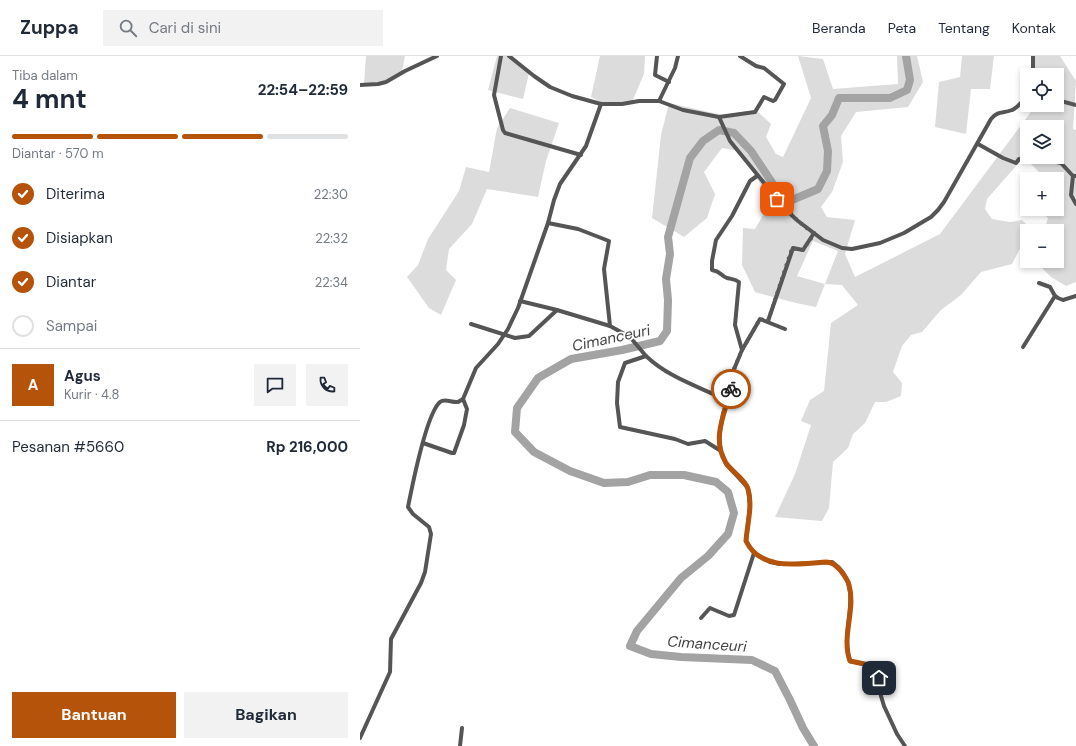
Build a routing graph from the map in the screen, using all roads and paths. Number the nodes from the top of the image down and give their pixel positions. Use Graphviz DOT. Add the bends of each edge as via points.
graph roads {
  1 [pos="437,56"];
  2 [pos="501,56"];
  3 [pos="509,56"];
  4 [pos="657,56"];
  5 [pos="678,56"];
  6 [pos="740,56"];
  7 [pos="1033,56"];
  8 [pos="1033,68"];
  9 [pos="669,82"];
  10 [pos="360,85"];
  11 [pos="659,101"];
  12 [pos="1064,102"];
  13 [pos="1020,103"];
  14 [pos="602,104"];
  15 [pos="1076,105"];
  16 [pos="719,117"];
  17 [pos="978,144"];
  18 [pos="581,155"];
  19 [pos="1020,159"];
  20 [pos="1061,164"];
  21 [pos="757,176"];
  22 [pos="1074,176"];
  23 [pos="1076,204"];
  24 [pos="548,223"];
  25 [pos="814,234"];
  26 [pos="1039,283"];
  27 [pos="1055,296"];
  28 [pos="1076,296"];
  29 [pos="520,301"];
  30 [pos="557,310"];
  31 [pos="768,321"];
  32 [pos="471,324"];
  33 [pos="610,326"];
  34 [pos="786,329"];
  35 [pos="505,334"];
  36 [pos="1023,347"];
  37 [pos="742,350"];
  38 [pos="646,356"];
  39 [pos="463,399"];
  40 [pos="728,400"];
  41 [pos="423,442"];
  42 [pos="721,451"];
  43 [pos="754,553"];
  44 [pos="701,618"];
  45 [pos="462,728"];
  46 [pos="360,738"];
  47 [pos="460,746"];
  48 [pos="905,746"];
  1 -- 10 [label="street" via="386,82"];
  2 -- 18 [label="street" via="494,95 505,133"];
  3 -- 14 [label="street" via="550,87"];
  4 -- 9 [label="street" via="655,76"];
  5 -- 9 [label="street"];
  6 -- 16 [label="street" via="764,68 784,84 775,100 763,98 755,112"];
  7 -- 8 [label="street"];
  9 -- 11 [label="street"];
  11 -- 14 [label="street"];
  11 -- 16 [label="street" via="683,110"];
  12 -- 15 [label="street"];
  13 -- 17 [label="street" via="1012,110 996,114"];
  14 -- 18 [label="street"];
  16 -- 21 [label="street" via="730,141"];
  17 -- 19 [label="street" via="1016,163"];
  17 -- 25 [label="street" via="938,210 931,218 904,233 880,243 852,249 842,248"];
  18 -- 24 [label="street" via="560,184"];
  20 -- 22 [label="street"];
  21 -- 25 [label="street" via="786,210"];
  21 -- 37 [label="street" via="750,181 716,240 712,261 712,270 739,282 735,325"];
  22 -- 23 [label="street" via="1071,195"];
  24 -- 29 [label="street"];
  24 -- 33 [label="street" via="578,229 609,241 604,269"];
  25 -- 31 [label="street" via="803,250 792,248"];
  26 -- 27 [label="street" via="1050,287"];
  27 -- 28 [label="street" via="1063,300"];
  27 -- 36 [label="street"];
  29 -- 30 [label="street"];
  29 -- 35 [label="street"];
  30 -- 33 [label="street"];
  30 -- 35 [label="street" via="529,336 515,338"];
  31 -- 34 [label="street"];
  31 -- 37 [label="street" via="760,319"];
  32 -- 35 [label="street"];
  33 -- 38 [label="street" via="630,337"];
  35 -- 39 [label="street" via="476,368"];
  37 -- 40 [label="street" via="732,374"];
  39 -- 41 [label="street" via="457,402 443,400 439,403"];
  39 -- 41 [label="street" via="467,409 454,452"];
  40 -- 42 [label="street" via="722,414 719,442"];
  40 -- 42 [label="street" via="688,383 654,364 646,356 625,363 618,382 620,427 688,444 705,441"];
  41 -- 46 [label="street" via="408,507 429,527 431,534 425,572 391,639 390,672"];
  42 -- 43 [label="street" via="726,464 748,488 750,506 746,541"];
  43 -- 44 [label="street" via="734,615 729,616 710,608"];
  43 -- 48 [label="street" via="780,564 832,562 836,565 849,584 851,595 846,636 850,661 874,666 884,706"];
  45 -- 47 [label="street"];
}
